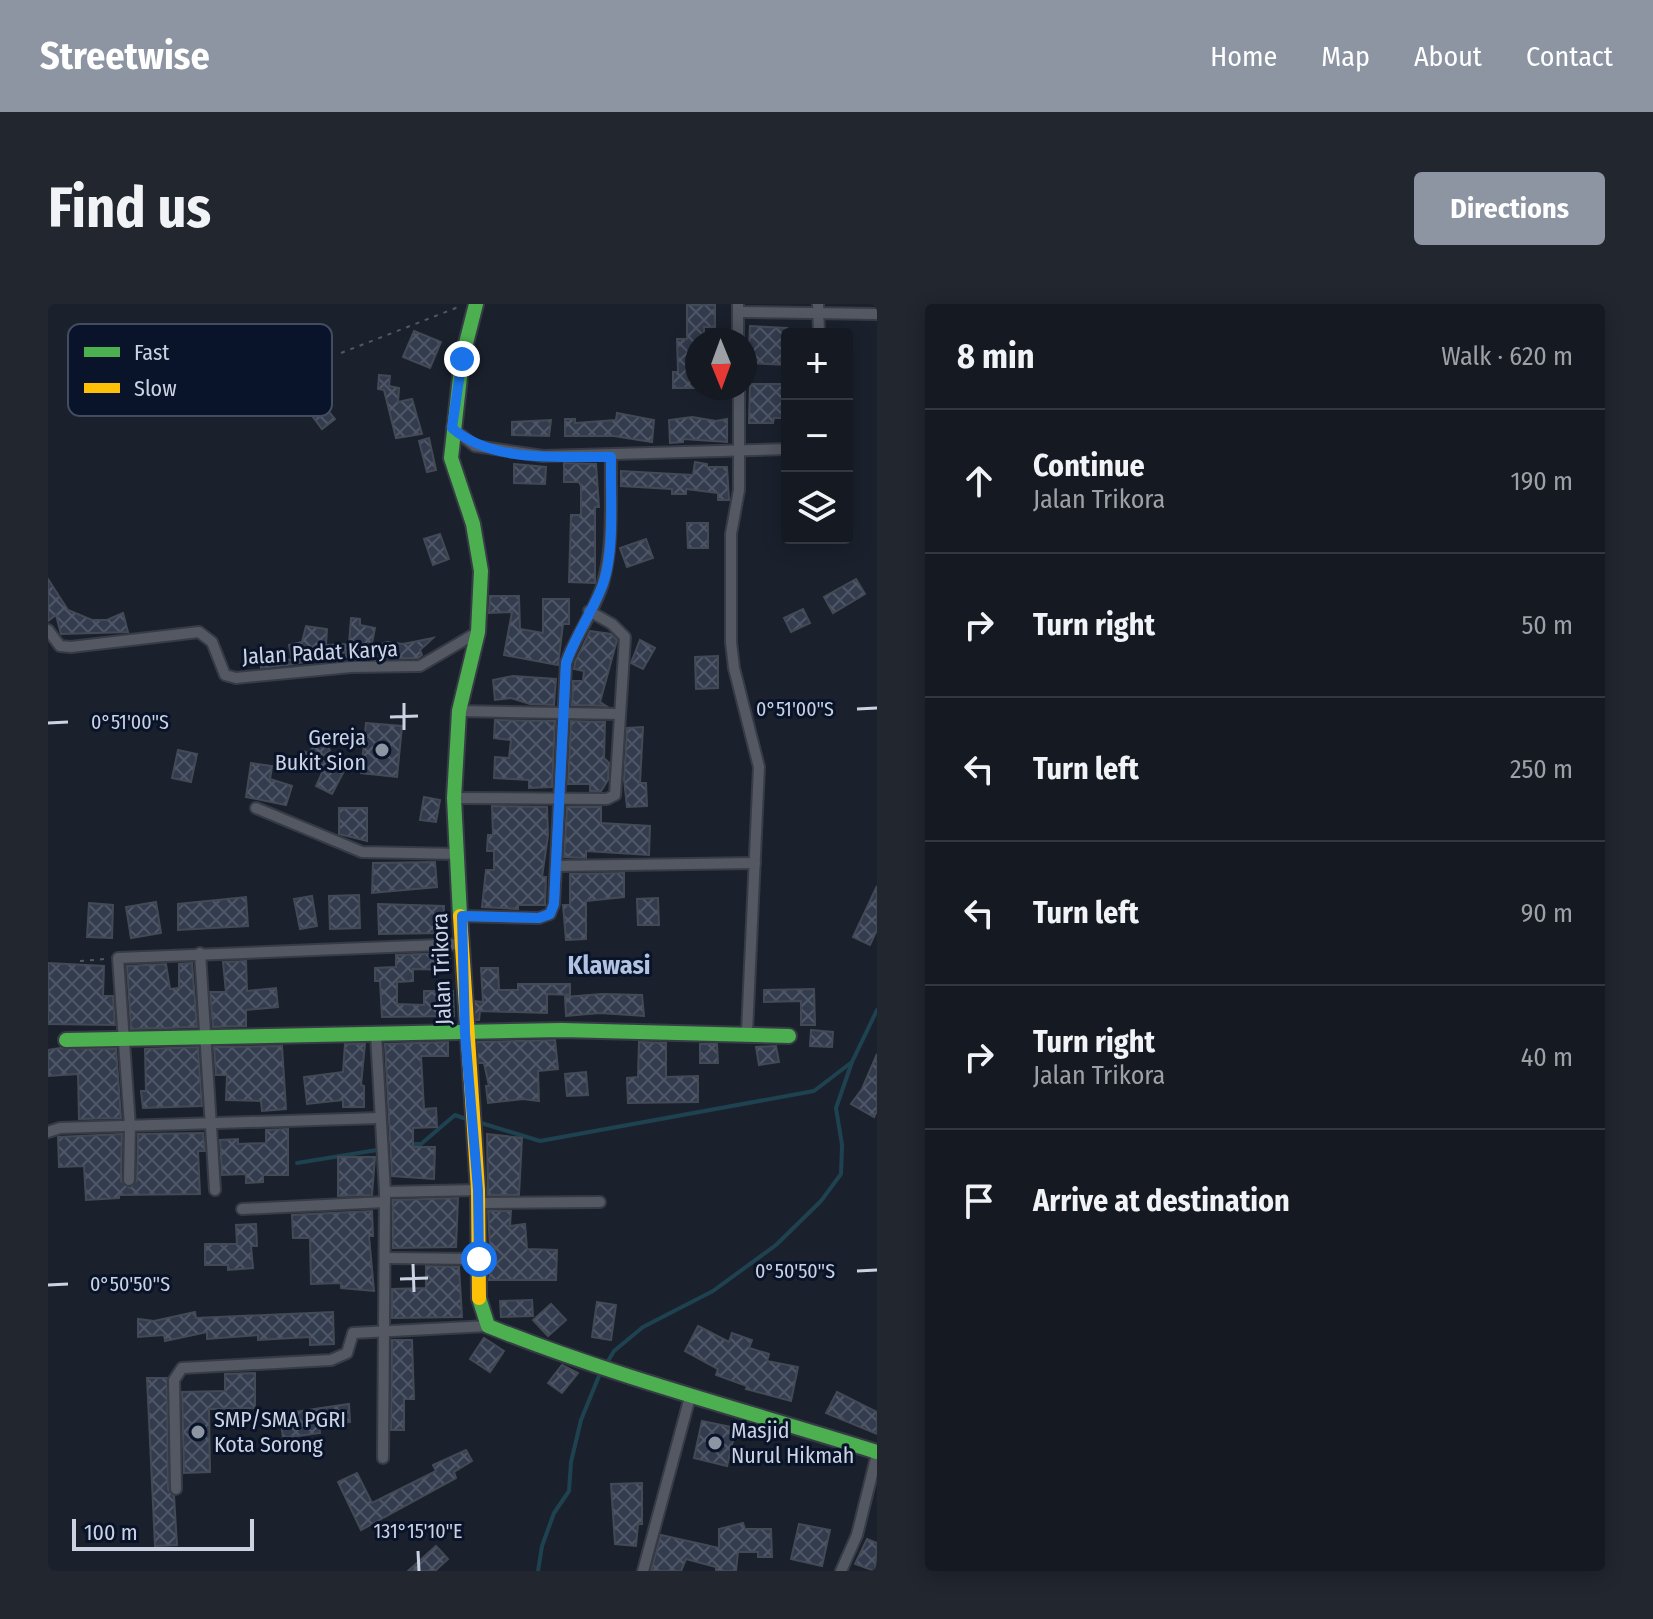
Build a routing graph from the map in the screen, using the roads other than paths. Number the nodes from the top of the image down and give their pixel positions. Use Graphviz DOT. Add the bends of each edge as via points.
graph roads {
  1 [pos="476,304"];
  2 [pos="738,308"];
  3 [pos="818,309"];
  4 [pos="877,314"];
  5 [pos="739,400"];
  6 [pos="452,428"];
  7 [pos="781,449"];
  8 [pos="739,451"];
  9 [pos="611,457"];
  10 [pos="589,611"];
  11 [pos="48,630"];
  12 [pos="478,632"];
  13 [pos="459,711"];
  14 [pos="561,713"];
  15 [pos="619,714"];
  16 [pos="561,797"];
  17 [pos="454,798"];
  18 [pos="256,808"];
  19 [pos="458,854"];
  20 [pos="755,863"];
  21 [pos="557,866"];
  22 [pos="462,916"];
  23 [pos="463,944"];
  24 [pos="200,953"];
  25 [pos="747,1031"];
  26 [pos="465,1033"];
  27 [pos="376,1034"];
  28 [pos="207,1035"];
  29 [pos="789,1036"];
  30 [pos="125,1037"];
  31 [pos="66,1040"];
  32 [pos="379,1118"];
  33 [pos="214,1124"];
  34 [pos="130,1126"];
  35 [pos="48,1132"];
  36 [pos="129,1180"];
  37 [pos="215,1190"];
  38 [pos="478,1196"];
  39 [pos="385,1197"];
  40 [pos="600,1202"];
  41 [pos="242,1209"];
  42 [pos="385,1258"];
  43 [pos="479,1259"];
  44 [pos="488,1326"];
  45 [pos="386,1329"];
  46 [pos="690,1397"];
  47 [pos="877,1453"];
  48 [pos="383,1458"];
  49 [pos="176,1489"];
  50 [pos="643,1571"];
  51 [pos="841,1571"];
  1 -- 6 [label="street, Jalan Trikora"];
  2 -- 3 [label="street"];
  3 -- 4 [label="street"];
  5 -- 8 [label="street"];
  6 -- 9 [label="street" via="475,446 495,450"];
  6 -- 12 [label="street, Jalan Trikora" via="453,469 473,524 481,571"];
  7 -- 8 [label="street"];
  8 -- 9 [label="street"];
  8 -- 20 [label="street" via="731,534 731,642 759,767"];
  9 -- 10 [label="street" via="607,568"];
  10 -- 14 [label="street" via="566,663"];
  10 -- 15 [label="street" via="625,637"];
  11 -- 12 [label="street, Jalan Padat Karya" via="60,646 71,647 199,632 212,642 225,675 236,678 420,666"];
  12 -- 13 [label="street, Jalan Trikora"];
  13 -- 14 [label="street"];
  13 -- 17 [label="street, Jalan Trikora"];
  14 -- 15 [label="street"];
  14 -- 16 [label="street"];
  15 -- 16 [label="street" via="615,795"];
  16 -- 17 [label="street"];
  16 -- 21 [label="street"];
  17 -- 19 [label="street, Jalan Trikora"];
  18 -- 19 [label="street" via="362,852"];
  19 -- 22 [label="street, Jalan Trikora"];
  20 -- 21 [label="street"];
  20 -- 25 [label="street"];
  21 -- 22 [label="street" via="550,914"];
  22 -- 23 [label="street, Jalan Trikora"];
  23 -- 24 [label="street"];
  23 -- 26 [label="street, Jalan Trikora"];
  24 -- 28 [label="street"];
  24 -- 30 [label="street" via="118,958"];
  25 -- 26 [label="street"];
  25 -- 29 [label="street"];
  26 -- 27 [label="street"];
  26 -- 38 [label="street, Jalan Trikora"];
  27 -- 28 [label="street"];
  27 -- 32 [label="street"];
  28 -- 30 [label="street"];
  28 -- 33 [label="street"];
  30 -- 31 [label="street"];
  30 -- 34 [label="street"];
  32 -- 33 [label="street"];
  32 -- 39 [label="street"];
  33 -- 34 [label="street"];
  33 -- 37 [label="street"];
  34 -- 35 [label="street"];
  34 -- 36 [label="street"];
  38 -- 39 [label="street"];
  38 -- 40 [label="street"];
  38 -- 43 [label="street, Jalan Trikora"];
  39 -- 41 [label="street"];
  39 -- 42 [label="street"];
  42 -- 43 [label="street"];
  42 -- 45 [label="street"];
  43 -- 44 [label="street, Jalan Trikora" via="479,1307"];
  44 -- 45 [label="street"];
  44 -- 46 [label="street"];
  45 -- 48 [label="street"];
  45 -- 49 [label="street" via="353,1333 342,1358 190,1366 177,1372"];
  46 -- 47 [label="street"];
  46 -- 50 [label="street"];
  47 -- 51 [label="street" via="857,1535"];
}
